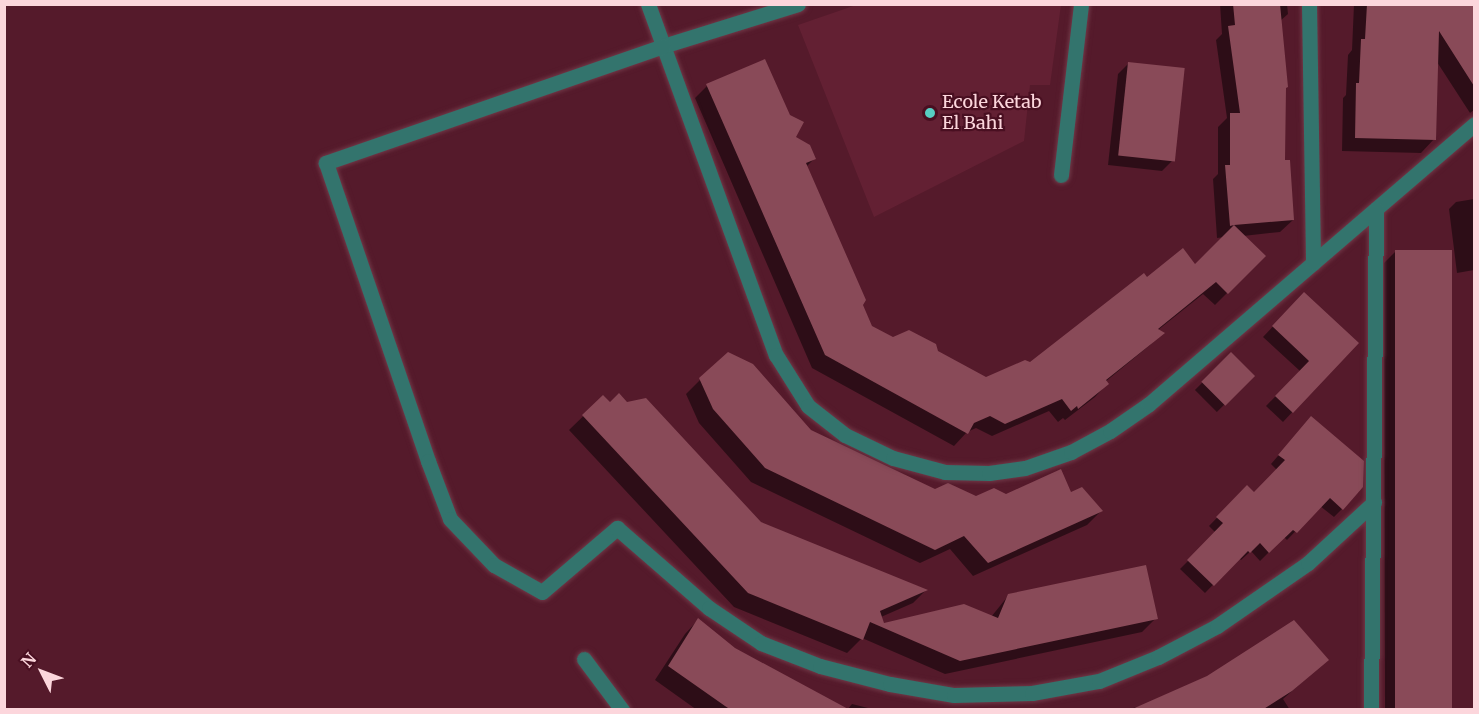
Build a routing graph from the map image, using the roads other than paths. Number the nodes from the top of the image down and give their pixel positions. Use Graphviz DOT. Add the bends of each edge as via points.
graph roads {
  1 [pos="648,4"];
  2 [pos="798,4"];
  3 [pos="1081,4"];
  4 [pos="1309,4"];
  5 [pos="663,46"];
  6 [pos="1474,124"];
  7 [pos="1061,175"];
  8 [pos="1376,209"];
  9 [pos="1313,263"];
  10 [pos="1374,502"];
  11 [pos="584,659"];
  12 [pos="622,710"];
  13 [pos="1371,710"];
  1 -- 5 [label="street"];
  2 -- 5 [label="street"];
  3 -- 7 [label="street"];
  4 -- 9 [label="street"];
  5 -- 9 [label="street" via="776,355 808,406 845,435 893,458 945,472 989,472 1025,468 1071,452 1149,404"];
  5 -- 10 [label="street" via="326,163 450,519 494,566 542,592 617,528 709,608 761,643 820,666 890,684 954,695 1032,693 1098,681 1158,657 1217,626 1308,563"];
  6 -- 8 [label="street"];
  8 -- 9 [label="street"];
  8 -- 10 [label="street"];
  10 -- 13 [label="street"];
  11 -- 12 [label="street"];
}
